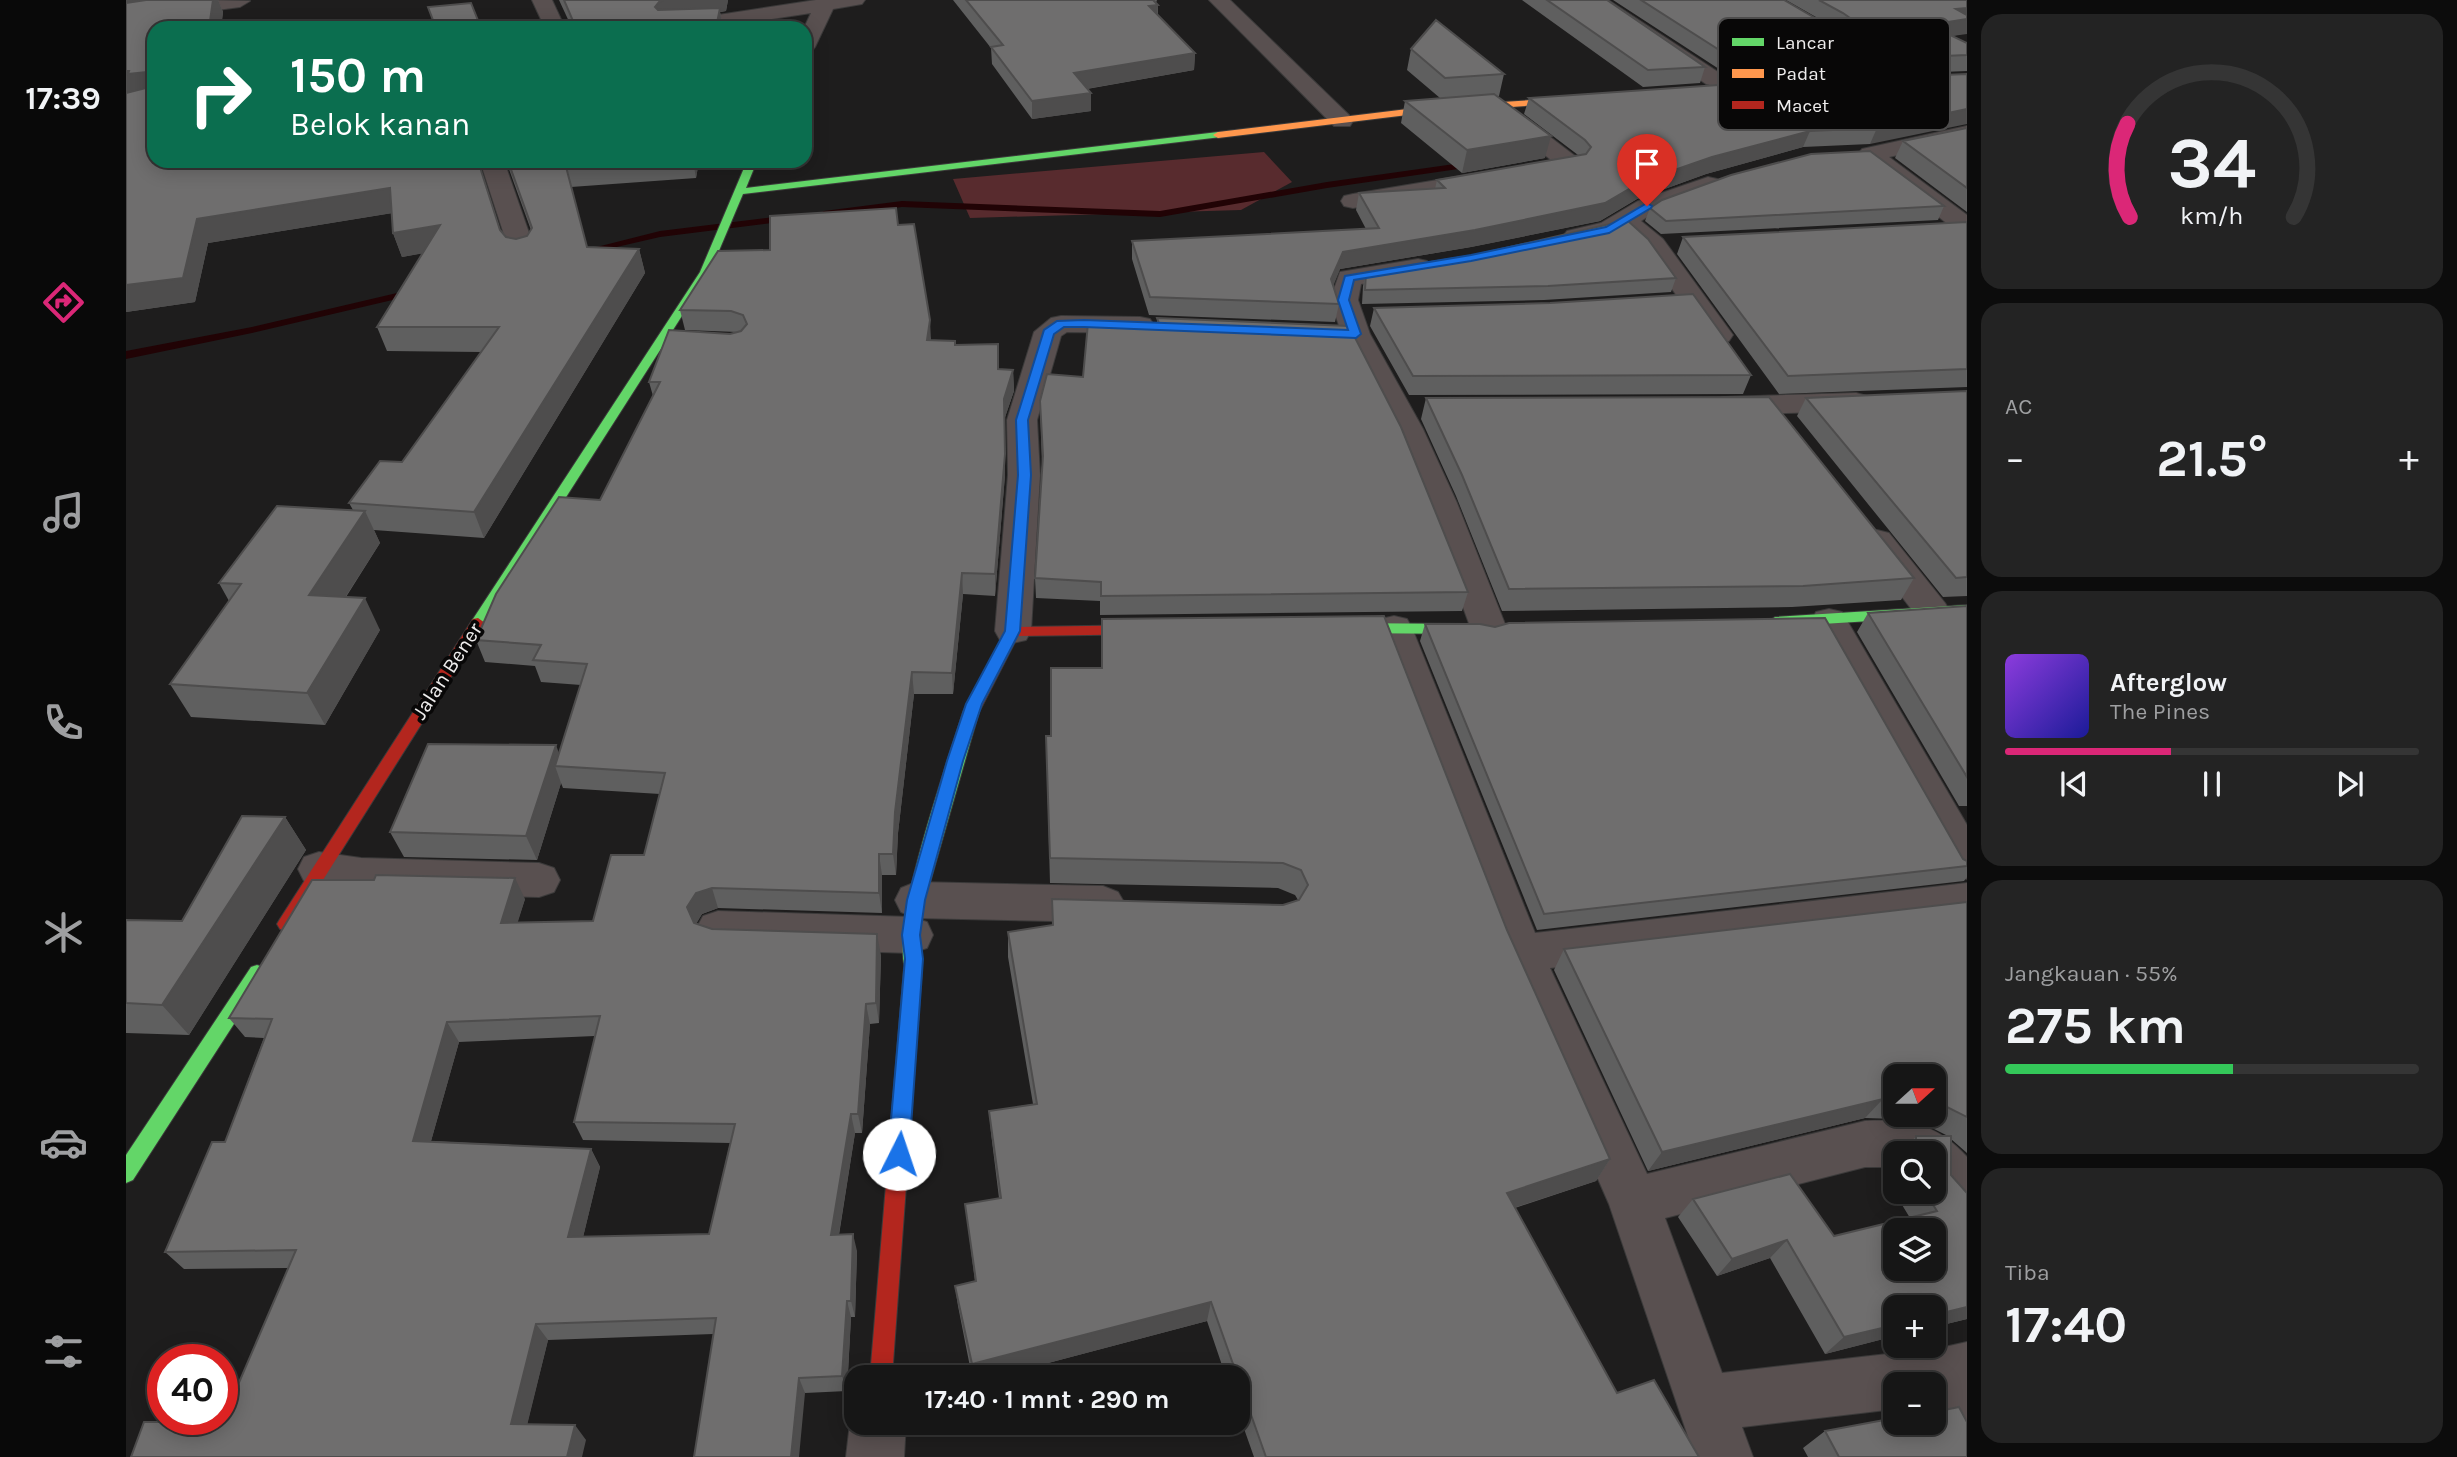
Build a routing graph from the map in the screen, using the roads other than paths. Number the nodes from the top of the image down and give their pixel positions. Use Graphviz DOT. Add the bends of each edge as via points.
graph roads {
  1 [pos="542,0"];
  2 [pos="855,0"];
  3 [pos="1219,0"];
  4 [pos="1595,0"];
  5 [pos="1767,0"];
  6 [pos="825,5"];
  7 [pos="241,6"];
  8 [pos="126,16"];
  9 [pos="1799,18"];
  10 [pos="552,21"];
  11 [pos="719,21"];
  12 [pos="812,32"];
  13 [pos="1718,79"];
  14 [pos="1718,91"];
  15 [pos="1700,92"];
  16 [pos="1591,100"];
  17 [pos="1495,106"];
  18 [pos="1342,121"];
  19 [pos="1967,133"];
  20 [pos="1844,154"];
  21 [pos="1870,154"];
  22 [pos="1553,163"];
  23 [pos="494,168"];
  24 [pos="750,168"];
  25 [pos="1503,176"];
  26 [pos="1729,177"];
  27 [pos="743,191"];
  28 [pos="1353,201"];
  29 [pos="1626,221"];
  30 [pos="1967,228"];
  31 [pos="1926,231"];
  32 [pos="1558,240"];
  33 [pos="523,253"];
  34 [pos="1444,262"];
  35 [pos="1695,301"];
  36 [pos="1667,303"];
  37 [pos="1165,326"];
  38 [pos="1888,401"];
  39 [pos="1770,405"];
  40 [pos="1701,406"];
  41 [pos="1796,438"];
  42 [pos="1855,513"];
  43 [pos="1967,610"];
  44 [pos="1932,611"];
  45 [pos="1829,621"];
  46 [pos="1761,622"];
  47 [pos="1394,628"];
  48 [pos="1324,629"];
  49 [pos="1495,629"];
  50 [pos="1174,630"];
  51 [pos="1013,631"];
  52 [pos="1967,862"];
  53 [pos="319,869"];
  54 [pos="539,880"];
  55 [pos="1967,901"];
  56 [pos="1139,905"];
  57 [pos="914,917"];
  58 [pos="718,929"];
  59 [pos="1521,953"];
  60 [pos="1883,1143"];
  61 [pos="1946,1171"];
  62 [pos="126,1173"];
  63 [pos="1967,1194"];
  64 [pos="1634,1202"];
  65 [pos="882,1365"];
  66 [pos="1953,1373"];
  67 [pos="1706,1403"];
  68 [pos="1967,1427"];
  69 [pos="877,1435"];
  70 [pos="875,1457"];
  71 [pos="1724,1457"];
  1 -- 10 [label="street"];
  2 -- 6 [label="street"];
  3 -- 18 [label="street"];
  4 -- 13 [label="street"];
  5 -- 9 [label="street"];
  6 -- 11 [label="street"];
  6 -- 12 [label="street"];
  7 -- 8 [label="street"];
  14 -- 15 [label="street"];
  16 -- 17 [label="street"];
  17 -- 18 [label="street"];
  17 -- 22 [label="street" via="1538,139"];
  18 -- 27 [label="street"];
  19 -- 21 [label="street"];
  20 -- 21 [label="street"];
  21 -- 30 [label="street"];
  23 -- 33 [label="street"];
  24 -- 27 [label="street, Jalan Bener"];
  25 -- 28 [label="street"];
  26 -- 29 [label="street" via="1647,206"];
  27 -- 53 [label="street, Jalan Bener" via="726,219 674,341"];
  29 -- 32 [label="street"];
  29 -- 35 [label="street" via="1667,244"];
  30 -- 31 [label="street"];
  34 -- 49 [label="street" via="1349,278 1343,300 1353,325 1411,407 1441,503"];
  35 -- 36 [label="street"];
  35 -- 39 [label="street"];
  37 -- 51 [label="street" via="1061,324 1048,332 1022,420 1024,475"];
  38 -- 39 [label="street"];
  39 -- 40 [label="street"];
  39 -- 41 [label="street"];
  42 -- 44 [label="street"];
  43 -- 44 [label="street"];
  44 -- 45 [label="street"];
  45 -- 46 [label="street"];
  45 -- 52 [label="street"];
  47 -- 48 [label="street"];
  47 -- 49 [label="street"];
  47 -- 59 [label="street"];
  50 -- 51 [label="street"];
  51 -- 57 [label="street" via="974,704"];
  53 -- 54 [label="street" via="361,875"];
  53 -- 62 [label="street, Jalan Bener" via="233,1013"];
  55 -- 59 [label="street"];
  56 -- 57 [label="street"];
  57 -- 58 [label="street"];
  57 -- 65 [label="street"];
  59 -- 64 [label="street"];
  60 -- 64 [label="street" via="1865,1144"];
  61 -- 63 [label="street"];
  64 -- 67 [label="street"];
  66 -- 67 [label="street"];
  66 -- 68 [label="street"];
  67 -- 71 [label="street"];
  69 -- 70 [label="street"];
}
